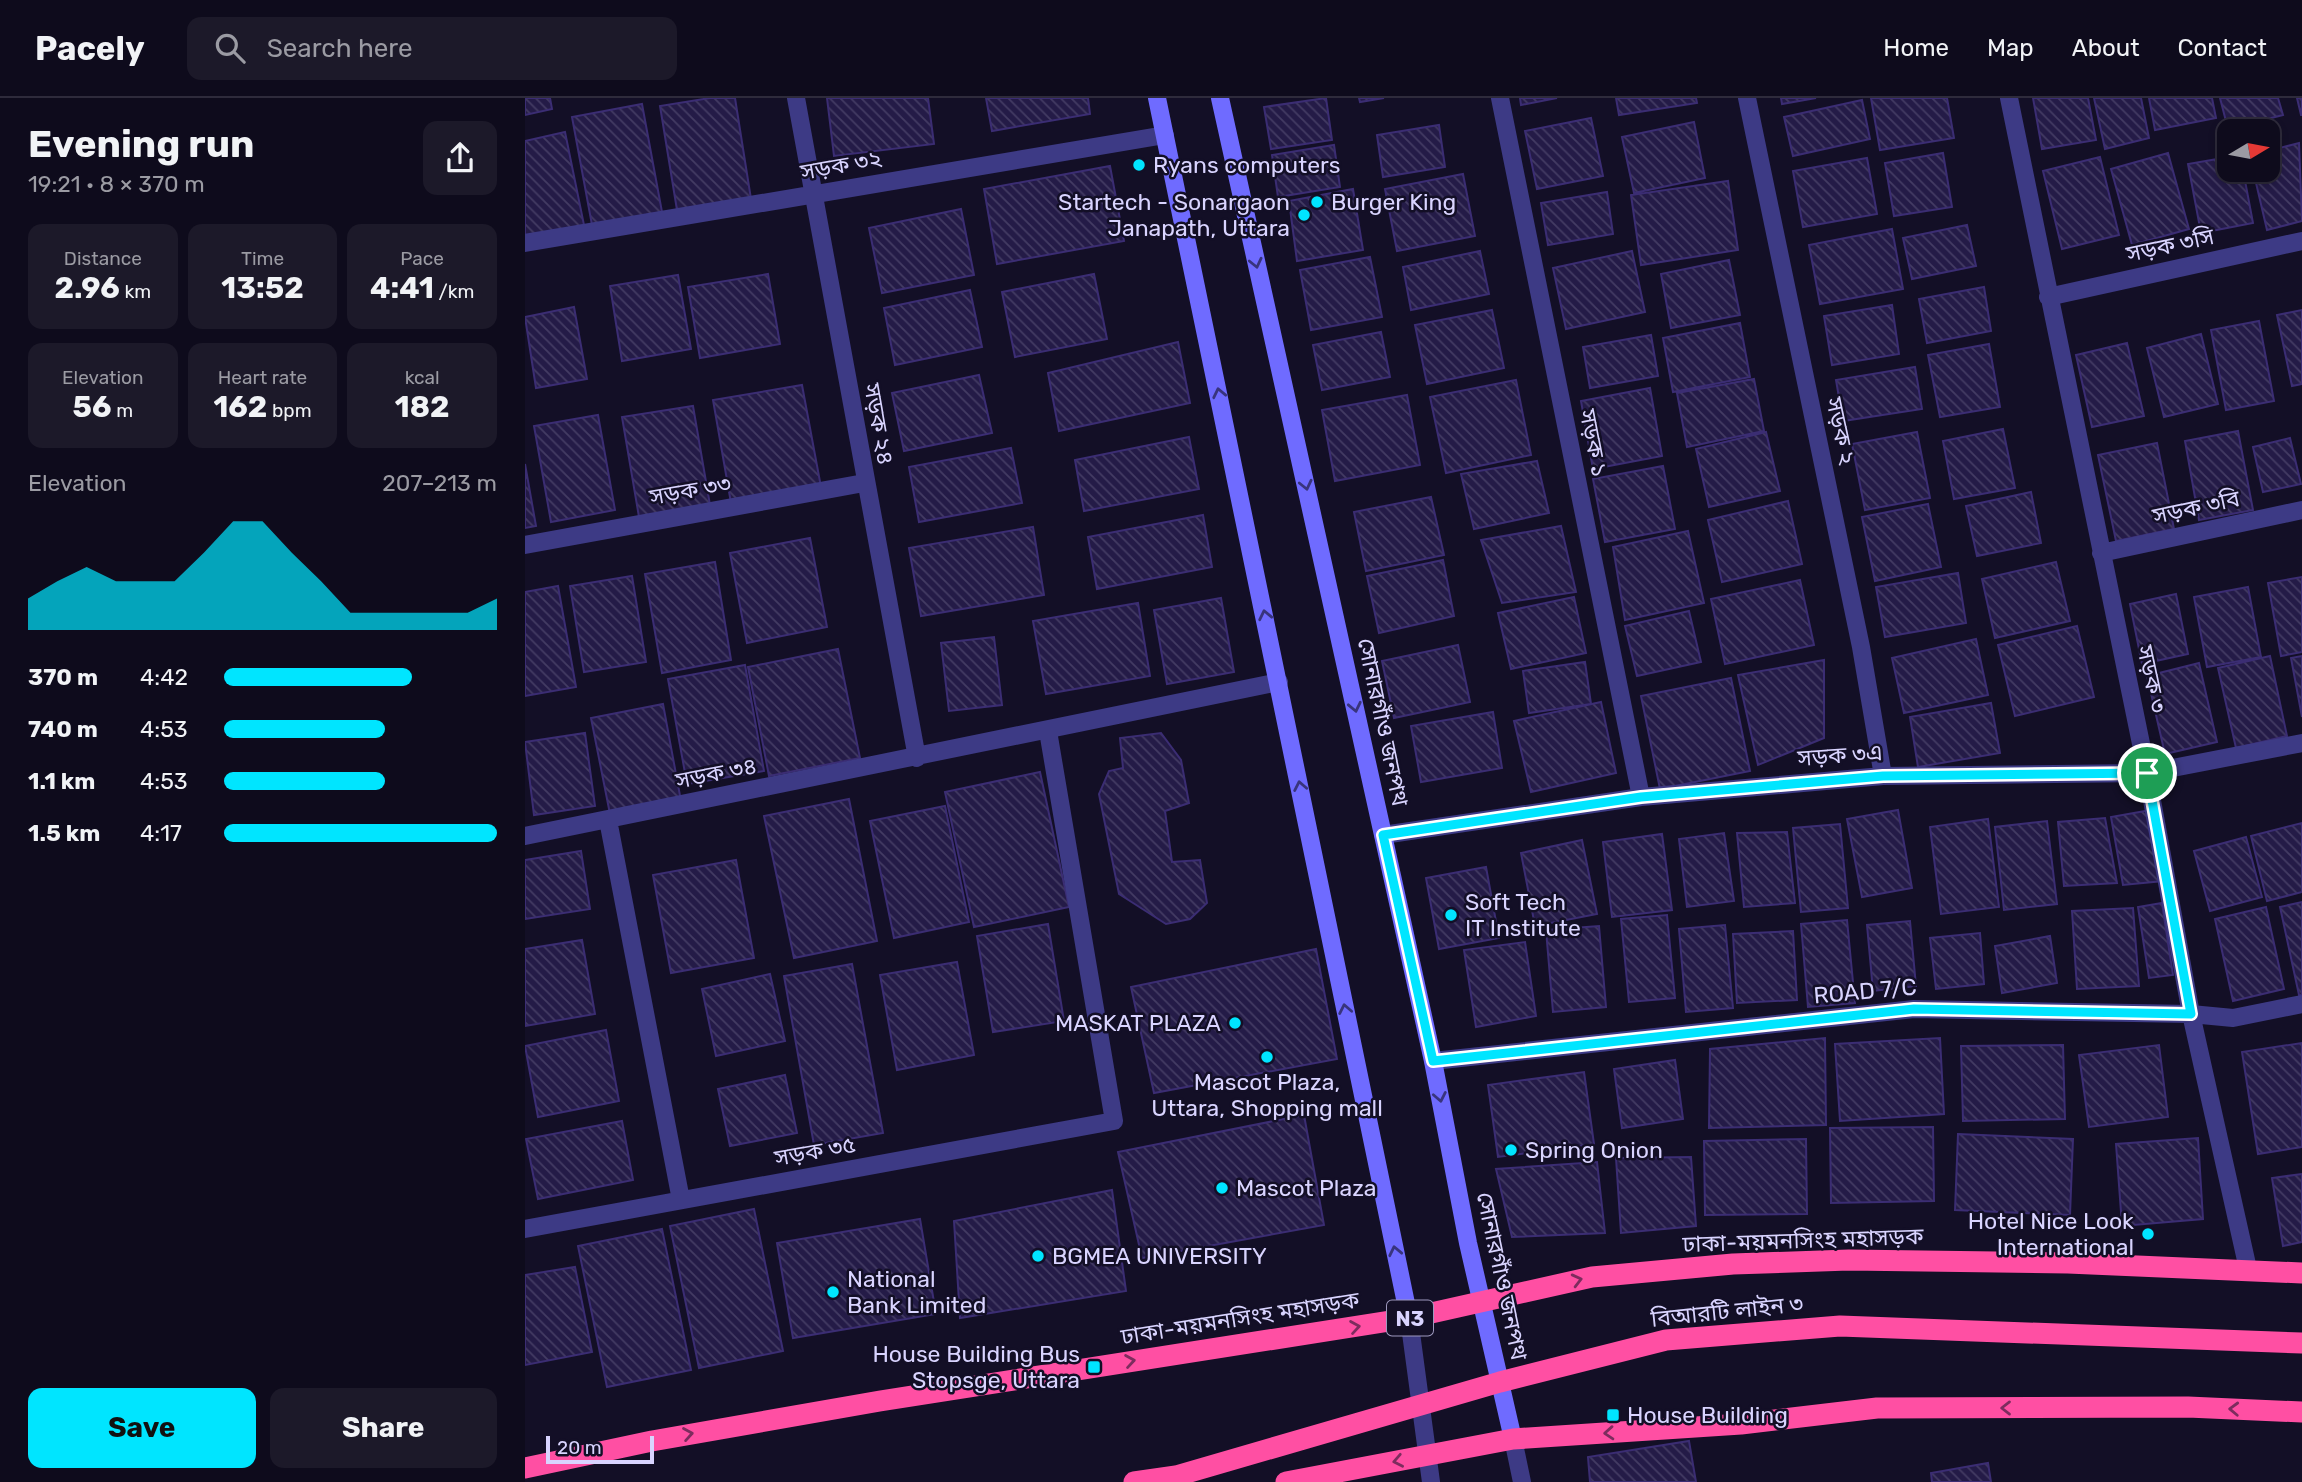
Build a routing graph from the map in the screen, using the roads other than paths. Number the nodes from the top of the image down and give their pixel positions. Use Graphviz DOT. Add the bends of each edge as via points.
graph roads {
  1 [pos="796,98"];
  2 [pos="1157,98"];
  3 [pos="1220,98"];
  4 [pos="1500,98"];
  5 [pos="1747,98"];
  6 [pos="2009,98"];
  7 [pos="1165,135"];
  8 [pos="812,195"];
  9 [pos="2302,242"];
  10 [pos="525,243"];
  11 [pos="2048,297"];
  12 [pos="864,482"];
  13 [pos="2302,510"];
  14 [pos="525,545"];
  15 [pos="2101,552"];
  16 [pos="1279,682"];
  17 [pos="1048,731"];
  18 [pos="2302,743"];
  19 [pos="917,758"];
  20 [pos="2147,773"];
  21 [pos="1883,776"];
  22 [pos="1641,797"];
  23 [pos="608,820"];
  24 [pos="1383,835"];
  25 [pos="525,836"];
  26 [pos="2302,1004"];
  27 [pos="2191,1014"];
  28 [pos="1433,1061"];
  29 [pos="681,1200"];
  30 [pos="525,1229"];
  31 [pos="2248,1269"];
  32 [pos="2302,1272"];
  33 [pos="1483,1303"];
  34 [pos="1409,1318"];
  35 [pos="2302,1343"];
  36 [pos="1500,1382"];
  37 [pos="2302,1412"];
  38 [pos="1513,1439"];
  39 [pos="525,1468"];
  40 [pos="1134,1482"];
  41 [pos="1286,1482"];
  42 [pos="1431,1482"];
  43 [pos="1522,1482"];
  1 -- 8 [label="street, সড়ক ২৪"];
  2 -- 7 [label="main road"];
  3 -- 24 [label="main road, সোনারগাঁও জনপথ, one-way"];
  4 -- 22 [label="street, সড়ক ১"];
  5 -- 21 [label="street, সড়ক ২"];
  6 -- 11 [label="street, সড়ক ৩"];
  7 -- 8 [label="street, সড়ক ৩২"];
  16 -- 7 [label="main road, one-way"];
  8 -- 10 [label="street, সড়ক ৩২"];
  8 -- 12 [label="street, সড়ক ২৪"];
  9 -- 11 [label="street, সড়ক ৩সি"];
  11 -- 15 [label="street, সড়ক ৩"];
  12 -- 14 [label="street, সড়ক ৩৩"];
  12 -- 19 [label="street, সড়ক ২৪"];
  13 -- 15 [label="street, সড়ক ৩বি"];
  15 -- 20 [label="street, সড়ক ৩"];
  16 -- 17 [label="street, সড়ক ৩৪"];
  34 -- 16 [label="main road, one-way"];
  17 -- 19 [label="street, সড়ক ৩৪"];
  17 -- 29 [label="street, সড়ক ৩৫" via="1114,1121"];
  18 -- 20 [label="street, সড়ক ৩এ"];
  19 -- 23 [label="street, সড়ক ৩৪"];
  20 -- 21 [label="street, সড়ক ৩এ"];
  20 -- 27 [label="street, সড়ক ৩"];
  21 -- 22 [label="street, সড়ক ৩এ"];
  22 -- 24 [label="street, সড়ক ৩এ"];
  23 -- 25 [label="street, সড়ক ৩৪"];
  23 -- 29 [label="street"];
  24 -- 28 [label="main road, সোনারগাঁও জনপথ"];
  26 -- 27 [label="street, ROAD 7/C" via="2233,1018"];
  27 -- 28 [label="street, ROAD 7/C" via="1914,1009"];
  27 -- 31 [label="street, সড়ক ৩"];
  28 -- 33 [label="main road, সোনারগাঁও জনপথ, one-way"];
  29 -- 30 [label="street, সড়ক ৩৫"];
  31 -- 32 [label="highway, ঢাকা-ময়মনসিংহ মহাসড়ক / N3"];
  33 -- 31 [label="highway, ঢাকা-ময়মনসিংহ মহাসড়ক / N3, one-way" via="1592,1277 1733,1264 1849,1260"];
  33 -- 34 [label="highway, ঢাকা-ময়মনসিংহ মহাসড়ক / N3"];
  33 -- 36 [label="main road, সোনারগাঁও জনপথ"];
  39 -- 34 [label="highway, ঢাকা-ময়মনসিংহ মহাসড়ক / N3, one-way" via="853,1406"];
  34 -- 42 [label="street"];
  35 -- 36 [label="highway, বিআরটি লাইন ৩" via="1840,1326 1666,1340"];
  36 -- 38 [label="main road, সোনারগাঁও জনপথ"];
  36 -- 40 [label="highway, বিআরটি লাইন ৩" via="1176,1476"];
  37 -- 38 [label="highway, one-way" via="2188,1407 1877,1408 1741,1424"];
  38 -- 41 [label="highway, one-way"];
  38 -- 43 [label="street"];
}
